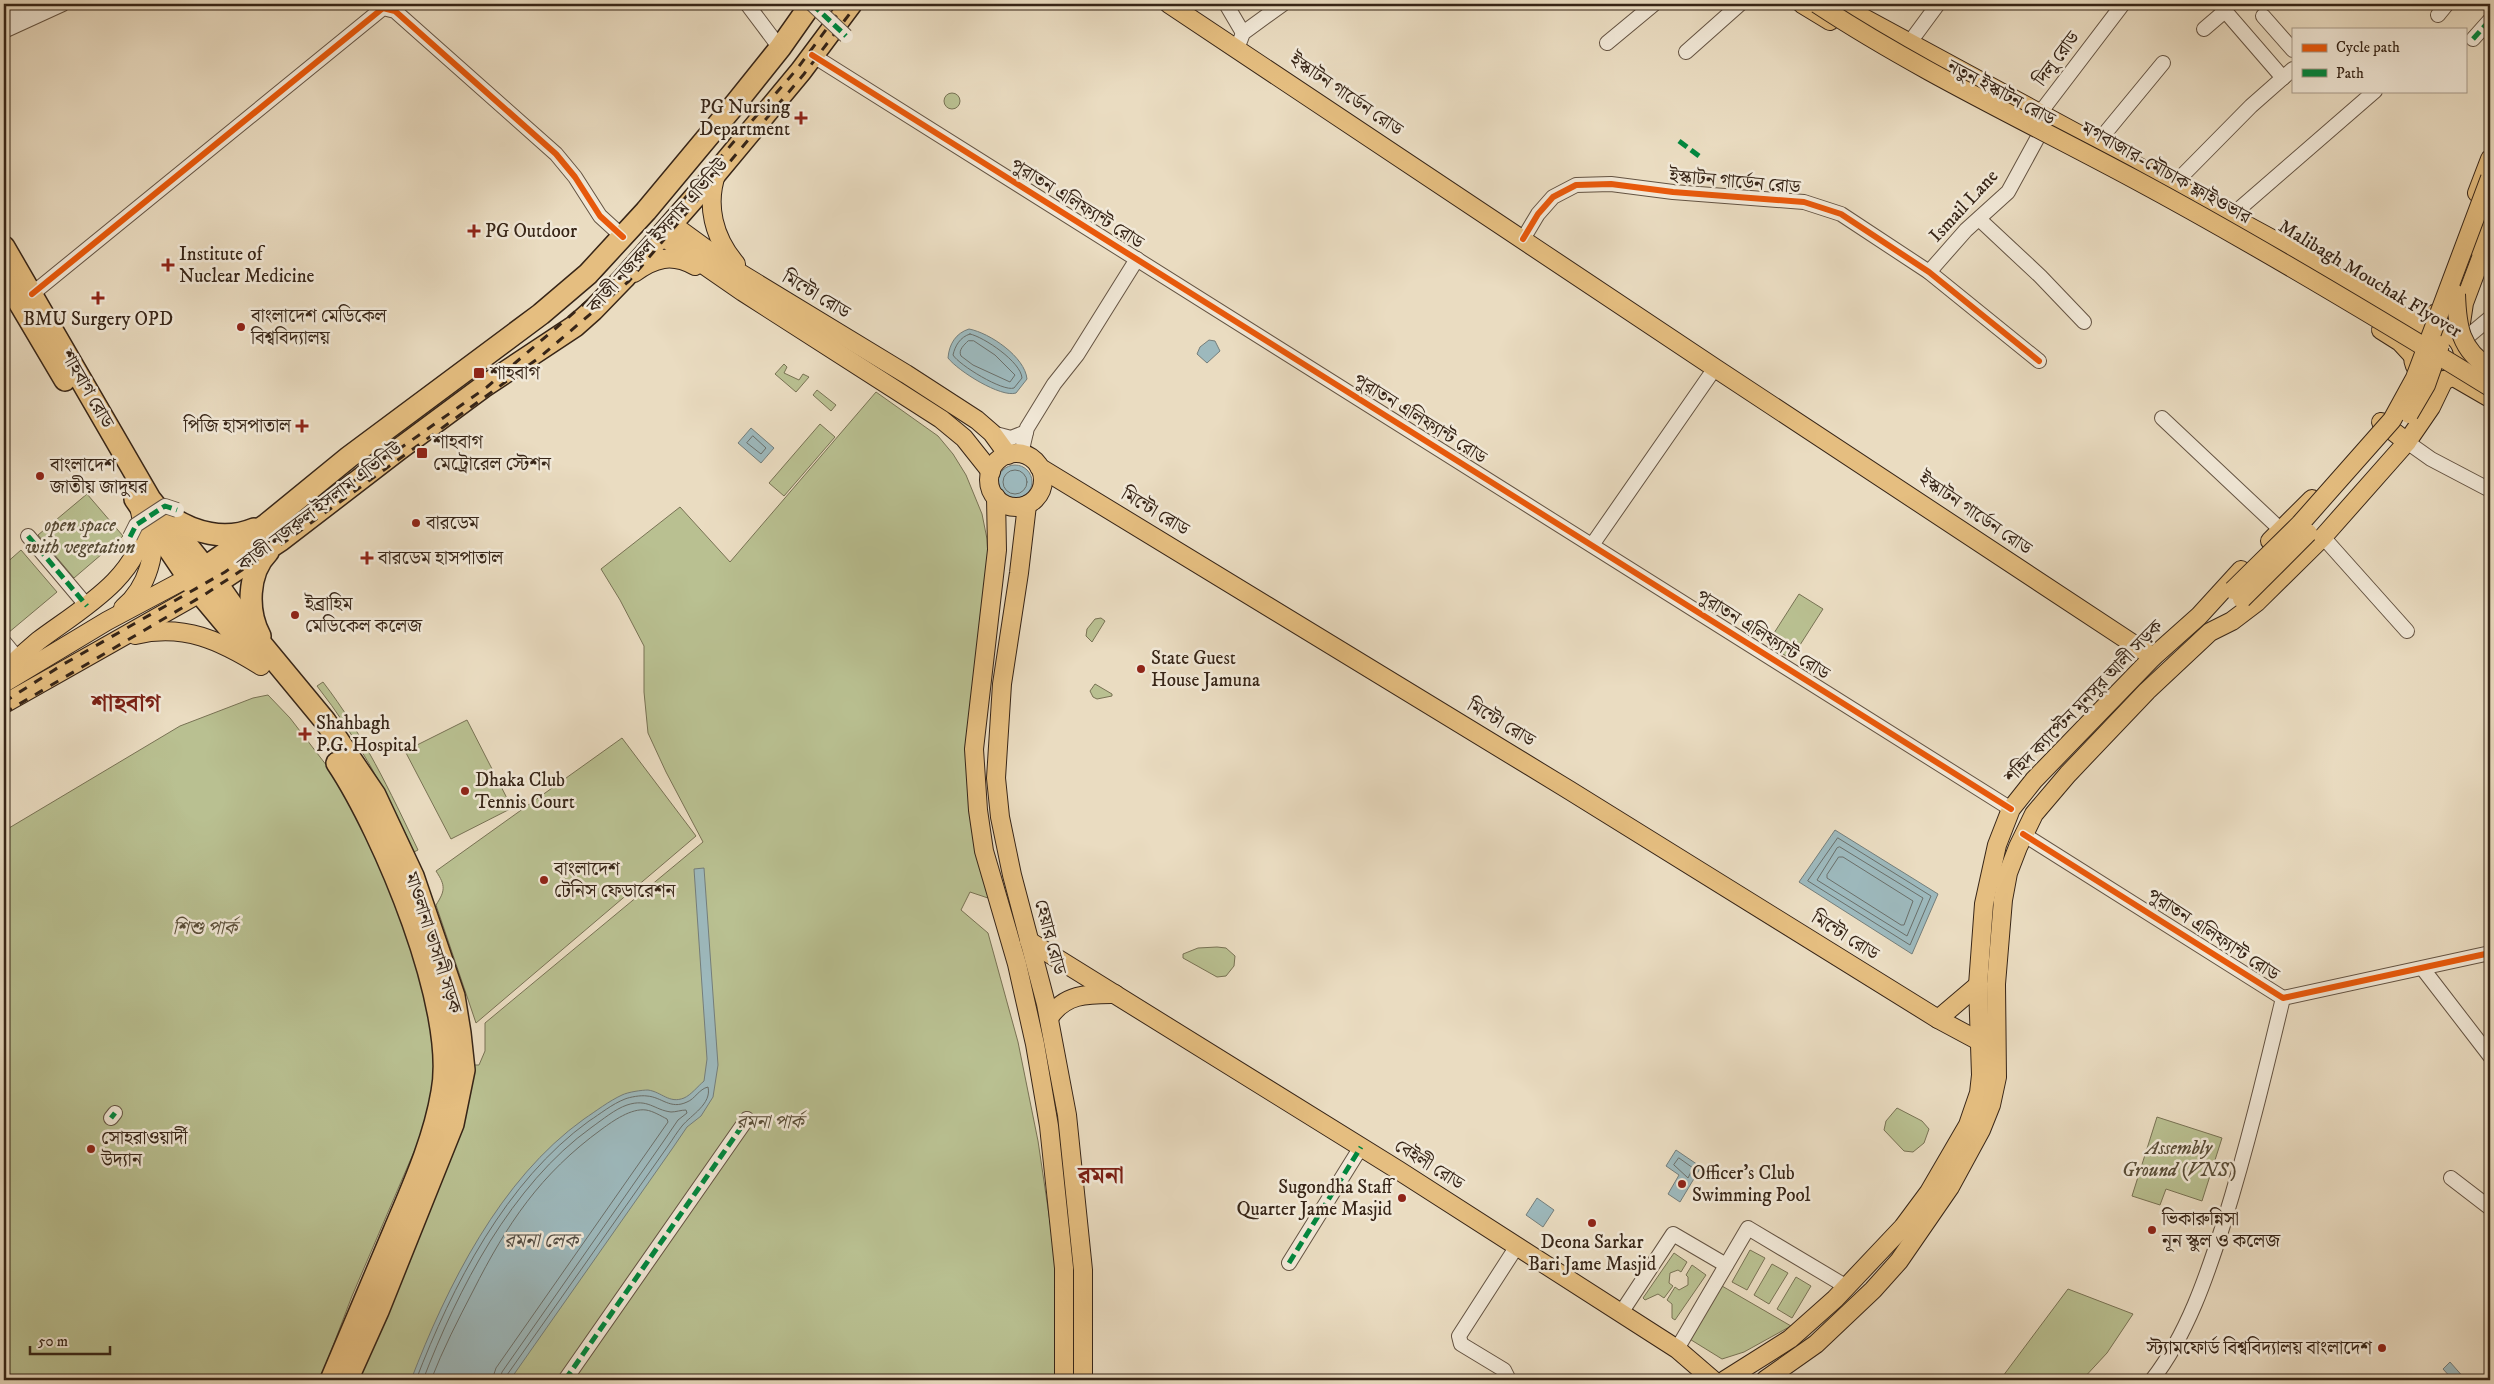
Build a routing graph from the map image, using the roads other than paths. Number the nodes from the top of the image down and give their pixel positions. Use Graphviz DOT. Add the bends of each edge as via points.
graph roads {
  1 [pos="33,4"];
  2 [pos="63,4"];
  3 [pos="747,4"];
  4 [pos="812,4"];
  5 [pos="851,4"];
  6 [pos="1169,4"];
  7 [pos="1226,4"];
  8 [pos="1283,4"];
  9 [pos="1654,4"];
  10 [pos="1740,4"];
  11 [pos="1802,4"];
  12 [pos="1817,4"];
  13 [pos="1836,4"];
  14 [pos="1938,4"];
  15 [pos="2122,4"];
  16 [pos="2447,4"];
  17 [pos="2222,7"];
  18 [pos="2438,15"];
  19 [pos="2263,16"];
  20 [pos="12,18"];
  21 [pos="2490,20"];
  22 [pos="2204,29"];
  23 [pos="4,31"];
  24 [pos="846,36"];
  25 [pos="2473,39"];
  26 [pos="1240,41"];
  27 [pos="1910,42"];
  28 [pos="1607,44"];
  29 [pos="780,48"];
  30 [pos="2292,49"];
  31 [pos="1686,52"];
  32 [pos="812,55"];
  33 [pos="2163,63"];
  34 [pos="2288,73"];
  35 [pos="2374,92"];
  36 [pos="2040,113"];
  37 [pos="2038,137"];
  38 [pos="2097,143"];
  39 [pos="2490,159"];
  40 [pos="717,172"];
  41 [pos="2490,178"];
  42 [pos="2173,184"];
  43 [pos="2161,202"];
  44 [pos="2490,207"];
  45 [pos="646,211"];
  46 [pos="2231,216"];
  47 [pos="1980,219"];
  48 [pos="667,230"];
  49 [pos="2490,234"];
  50 [pos="623,237"];
  51 [pos="1523,239"];
  52 [pos="4,247"];
  53 [pos="1137,259"];
  54 [pos="1929,272"];
  55 [pos="4,277"];
  56 [pos="624,278"];
  57 [pos="747,286"];
  58 [pos="32,294"];
  59 [pos="2456,294"];
  60 [pos="2434,314"];
  61 [pos="2490,318"];
  62 [pos="2084,322"];
  63 [pos="2412,323"];
  64 [pos="2429,332"];
  65 [pos="2460,343"];
  66 [pos="2414,359"];
  67 [pos="2038,361"];
  68 [pos="2490,364"];
  69 [pos="1715,368"];
  70 [pos="2490,368"];
  71 [pos="2490,375"];
  72 [pos="2448,378"];
  73 [pos="2490,387"];
  74 [pos="2490,398"];
  75 [pos="2162,418"];
  76 [pos="2381,422"];
  77 [pos="1026,432"];
  78 [pos="992,433"];
  79 [pos="2407,442"];
  80 [pos="1014,454"];
  81 [pos="1039,467"];
  82 [pos="991,472"];
  83 [pos="1066,482"];
  84 [pos="1042,488"];
  85 [pos="2490,490"];
  86 [pos="996,497"];
  87 [pos="144,502"];
  88 [pos="1027,505"];
  89 [pos="177,510"];
  90 [pos="267,524"];
  91 [pos="2281,530"];
  92 [pos="28,536"];
  93 [pos="2323,537"];
  94 [pos="130,538"];
  95 [pos="281,540"];
  96 [pos="1592,545"];
  97 [pos="203,580"];
  98 [pos="2238,594"];
  99 [pos="87,606"];
  100 [pos="2199,616"];
  101 [pos="107,621"];
  102 [pos="2407,631"];
  103 [pos="2210,632"];
  104 [pos="119,639"];
  105 [pos="4,642"];
  106 [pos="2153,656"];
  107 [pos="18,659"];
  108 [pos="267,663"];
  109 [pos="4,672"];
  110 [pos="4,683"];
  111 [pos="4,704"];
  112 [pos="2011,810"];
  113 [pos="2023,834"];
  114 [pos="1029,941"];
  115 [pos="2490,953"];
  116 [pos="2422,969"];
  117 [pos="1978,985"];
  118 [pos="1115,994"];
  119 [pos="2283,998"];
  120 [pos="1049,1018"];
  121 [pos="1938,1019"];
  122 [pos="1978,1041"];
  123 [pos="1996,1043"];
  124 [pos="2490,1056"];
  125 [pos="747,1119"];
  126 [pos="1361,1147"];
  127 [pos="2450,1178"];
  128 [pos="1935,1196"];
  129 [pos="2490,1208"];
  130 [pos="1517,1246"];
  131 [pos="1289,1263"];
  132 [pos="1726,1265"];
  133 [pos="1847,1287"];
  134 [pos="1621,1313"];
  135 [pos="1064,1330"];
  136 [pos="1084,1332"];
  137 [pos="1677,1349"];
  138 [pos="331,1380"];
  139 [pos="346,1380"];
  140 [pos="565,1380"];
  141 [pos="1064,1380"];
  142 [pos="1083,1380"];
  143 [pos="1509,1380"];
  144 [pos="1713,1380"];
  145 [pos="1725,1380"];
  146 [pos="1765,1380"];
  147 [pos="2152,1380"];
  1 -- 20 [label="street"];
  2 -- 20 [label="street"];
  3 -- 29 [label="street"];
  4 -- 24 [label="street, bridge"];
  4 -- 29 [label="highway, কাজী নজরুল ইসলাম এভিনিউ"];
  5 -- 32 [label="highway, কাজী নজরুল ইসলাম এভিনিউ"];
  6 -- 26 [label="main road, ইস্কাটন গার্ডেন রোড"];
  7 -- 26 [label="street"];
  8 -- 26 [label="street"];
  9 -- 28 [label="street"];
  10 -- 31 [label="street"];
  11 -- 37 [label="main road, নতুন ইস্কাটন রোড" via="1899,62"];
  12 -- 73 [label="main road, মগবাজার-মৌচাক ফ্লাইওভার, bridge" via="1875,41 2280,260"];
  13 -- 27 [label="main road, নতুন ইস্কাটন রোড"];
  13 -- 71 [label="main road, Malibagh Mouchak Flyover, bridge" via="1904,49 2281,250"];
  14 -- 27 [label="street"];
  15 -- 36 [label="street, দিলু রোড"];
  16 -- 18 [label="street"];
  17 -- 22 [label="street"];
  17 -- 34 [label="street"];
  19 -- 30 [label="street"];
  20 -- 23 [label="street"];
  21 -- 25 [label="street"];
  26 -- 51 [label="main road, ইস্কাটন গার্ডেন রোড"];
  27 -- 36 [label="main road, নতুন ইস্কাটন রোড"];
  29 -- 45 [label="highway, কাজী নজরুল ইসলাম এভিনিউ"];
  32 -- 40 [label="highway, কাজী নজরুল ইসলাম এভিনিউ"];
  32 -- 53 [label="street, পুরাতন এলিফ্যান্ট রোড"];
  33 -- 38 [label="street"];
  34 -- 42 [label="street"];
  35 -- 46 [label="street"];
  36 -- 38 [label="main road, নতুন ইস্কাটন রোড"];
  37 -- 43 [label="main road, নতুন ইস্কাটন রোড"];
  37 -- 47 [label="street, Ismail Lane" via="2008,192"];
  38 -- 42 [label="main road, নতুন ইস্কাটন রোড"];
  39 -- 60 [label="main road"];
  40 -- 48 [label="highway, কাজী নজরুল ইসলাম এভিনিউ"];
  40 -- 57 [label="main road" via="711,207 717,234"];
  41 -- 98 [label="main road, bridge" via="2415,378 2392,420"];
  42 -- 43 [label="main road"];
  42 -- 46 [label="main road, নতুন ইস্কাটন রোড"];
  43 -- 66 [label="main road, নতুন ইস্কাটন রোড" via="2302,280 2393,337"];
  44 -- 59 [label="main road"];
  45 -- 48 [label="highway"];
  45 -- 50 [label="highway, কাজী নজরুল ইসলাম এভিনিউ"];
  46 -- 63 [label="main road, নতুন ইস্কাটন রোড"];
  47 -- 54 [label="street, Ismail Lane"];
  47 -- 62 [label="street"];
  48 -- 56 [label="highway, কাজী নজরুল ইসলাম এভিনিউ"];
  48 -- 57 [label="main road, মিন্টো রোড"];
  49 -- 65 [label="main road" via="2464,303"];
  50 -- 58 [label="street" via="600,216 576,177 556,154 394,11 383,8"];
  50 -- 90 [label="highway, কাজী নজরুল ইসলাম এভিনিউ" via="588,274 541,314 349,457"];
  51 -- 54 [label="street, ইস্কাটন গার্ডেন রোড" via="1553,197 1576,185 1611,184 1804,202 1840,214"];
  51 -- 69 [label="main road, ইস্কাটন গার্ডেন রোড"];
  52 -- 58 [label="highway, শাহবাগ রোড"];
  53 -- 77 [label="street"];
  53 -- 96 [label="street, পুরাতন এলিফ্যান্ট রোড"];
  54 -- 67 [label="street, ইস্কাটন গার্ডেন রোড"];
  55 -- 87 [label="highway, শাহবাগ রোড"];
  56 -- 57 [label="main road" via="649,262 676,259 693,264 734,292"];
  56 -- 95 [label="highway, কাজী নজরুল ইসলাম এভিনিউ" via="575,326 483,387"];
  57 -- 78 [label="main road, মিন্টো রোড" via="906,374"];
  57 -- 82 [label="main road, মিন্টো রোড" via="941,419 964,438"];
  58 -- 87 [label="highway, শাহবাগ রোড"];
  59 -- 70 [label="main road, bridge" via="2456,320 2461,336 2473,353"];
  59 -- 98 [label="main road, bridge" via="2426,385 2400,427 2307,533"];
  60 -- 63 [label="main road" via="2423,322"];
  60 -- 64 [label="main road"];
  61 -- 65 [label="street"];
  63 -- 64 [label="main road, নতুন ইস্কাটন রোড"];
  64 -- 65 [label="main road" via="2442,331"];
  64 -- 66 [label="main road" via="2417,342"];
  65 -- 68 [label="main road"];
  65 -- 72 [label="main road" via="2462,363"];
  66 -- 72 [label="main road" via="2423,375 2437,380"];
  66 -- 76 [label="main road, শহিদ ক্যাপ্টেন মুনসুর আলী সড়ক" via="2405,386"];
  69 -- 96 [label="street"];
  69 -- 106 [label="main road, ইস্কাটন গার্ডেন রোড"];
  72 -- 74 [label="main road"];
  72 -- 79 [label="main road, শহিদ ক্যাপ্টেন মুনসুর আলী সড়ক"];
  75 -- 91 [label="street"];
  76 -- 79 [label="main road"];
  76 -- 91 [label="main road, শহিদ ক্যাপ্টেন মুনসুর আলী সড়ক" via="2330,481"];
  77 -- 78 [label="street" via="1011,438"];
  77 -- 80 [label="street"];
  78 -- 80 [label="main road, মিন্টো রোড"];
  79 -- 85 [label="street" via="2431,459"];
  79 -- 93 [label="main road, শহিদ ক্যাপ্টেন মুনসুর আলী সড়ক"];
  80 -- 81 [label="main road" via="1031,458"];
  80 -- 82 [label="main road" via="995,464"];
  81 -- 83 [label="main road, মিন্টো রোড"];
  81 -- 84 [label="main road"];
  82 -- 86 [label="main road" via="990,485"];
  83 -- 84 [label="main road"];
  83 -- 121 [label="main road, মিন্টো রোড"];
  84 -- 88 [label="main road"];
  86 -- 88 [label="main road" via="1010,506"];
  86 -- 135 [label="main road" via="998,550 974,748 974,772 984,851 1018,964 1044,1091 1064,1268"];
  87 -- 90 [label="highway" via="200,532 231,535"];
  87 -- 97 [label="highway, শাহবাগ রোড"];
  87 -- 99 [label="main road" via="141,535 129,564"];
  87 -- 101 [label="main road" via="153,547 150,565 142,585 128,604"];
  88 -- 114 [label="main road, হেয়ার রোড" via="1002,684 996,778 1000,818"];
  89 -- 94 [label="street, bridge" via="165,506 136,525"];
  90 -- 97 [label="highway, কাজী নজরুল ইসলাম এভিনিউ"];
  91 -- 100 [label="main road, শহিদ ক্যাপ্টেন মুনসুর আলী সড়ক"];
  92 -- 99 [label="street"];
  93 -- 102 [label="street"];
  93 -- 103 [label="main road, শহিদ ক্যাপ্টেন মুনসুর আলী সড়ক" via="2257,602 2232,621"];
  95 -- 97 [label="highway, কাজী নজরুল ইসলাম এভিনিউ"];
  95 -- 108 [label="highway" via="259,565 252,592 253,615"];
  96 -- 112 [label="street, পুরাতন এলিফ্যান্ট রোড"];
  97 -- 101 [label="main road"];
  97 -- 104 [label="main road"];
  97 -- 108 [label="highway, মাওলানা ভাসানী সড়ক"];
  98 -- 100 [label="main road"];
  98 -- 103 [label="main road"];
  99 -- 107 [label="main road"];
  100 -- 106 [label="main road, শহিদ ক্যাপ্টেন মুনসুর আলী সড়ক"];
  101 -- 110 [label="main road"];
  103 -- 113 [label="main road, শহিদ ক্যাপ্টেন মুনসুর আলী সড়ক" via="2147,691 2068,774 2034,814"];
  104 -- 108 [label="main road" via="149,631 188,632"];
  104 -- 111 [label="main road"];
  105 -- 107 [label="street"];
  106 -- 112 [label="main road, শহিদ ক্যাপ্টেন মুনসুর আলী সড়ক" via="2034,780"];
  107 -- 109 [label="main road"];
  108 -- 138 [label="highway, মাওলানা ভাসানী সড়ক" via="358,797 386,854 426,965 443,1040 443,1091 423,1162"];
  108 -- 139 [label="highway, মাওলানা ভাসানী সড়ক" via="342,744 372,790 392,829 413,876 454,996 464,1057 463,1080 453,1124 378,1311"];
  112 -- 117 [label="main road, শহিদ ক্যাপ্টেন মুনসুর আলী সড়ক" via="1997,844 1986,894"];
  113 -- 119 [label="street, পুরাতন এলিফ্যান্ট রোড"];
  113 -- 123 [label="main road, শহিদ ক্যাপ্টেন মুনসুর আলী সড়ক" via="2008,873 1999,926"];
  114 -- 118 [label="main road, বেইলী রোড"];
  114 -- 120 [label="main road, হেয়ার রোড"];
  115 -- 116 [label="street, পুরাতন এলিফ্যান্ট রোড"];
  116 -- 119 [label="street, পুরাতন এলিফ্যান্ট রোড"];
  116 -- 124 [label="street"];
  117 -- 121 [label="main road"];
  117 -- 122 [label="main road, শহিদ ক্যাপ্টেন মুনসুর আলী সড়ক"];
  118 -- 120 [label="main road" via="1074,997 1058,1006"];
  118 -- 126 [label="main road, বেইলী রোড"];
  119 -- 147 [label="street" via="2246,1151 2212,1259 2189,1317"];
  120 -- 136 [label="main road, হেয়ার রোড" via="1067,1115 1076,1190"];
  121 -- 122 [label="main road, মিন্টো রোড"];
  122 -- 123 [label="main road"];
  122 -- 128 [label="main road, শহিদ ক্যাপ্টেন মুনসুর আলী সড়ক" via="1979,1093"];
  123 -- 128 [label="main road, শহিদ ক্যাপ্টেন মুনসুর আলী সড়ক" via="1997,1077 1991,1105 1967,1158"];
  125 -- 140 [label="street"];
  126 -- 130 [label="main road, বেইলী রোড"];
  126 -- 131 [label="street"];
  127 -- 129 [label="street"];
  128 -- 133 [label="main road, শহিদ ক্যাপ্টেন মুনসুর আলী সড়ক"];
  128 -- 146 [label="main road, শহিদ ক্যাপ্টেন মুনসুর আলী সড়ক" via="1899,1260 1873,1290 1816,1344"];
  130 -- 134 [label="main road, বেইলী রোড"];
  130 -- 143 [label="street" via="1459,1336 1461,1344 1504,1370"];
  132 -- 133 [label="street" via="1748,1228"];
  132 -- 134 [label="street" via="1673,1234"];
  132 -- 137 [label="street"];
  133 -- 145 [label="main road, শহিদ ক্যাপ্টেন মুনসুর আলী সড়ক" via="1790,1339"];
  134 -- 137 [label="main road, বেইলী রোড"];
  135 -- 136 [label="main road"];
  135 -- 141 [label="main road"];
  136 -- 142 [label="main road, হেয়ার রোড"];
  137 -- 144 [label="main road, বেইলী রোড"];
}
